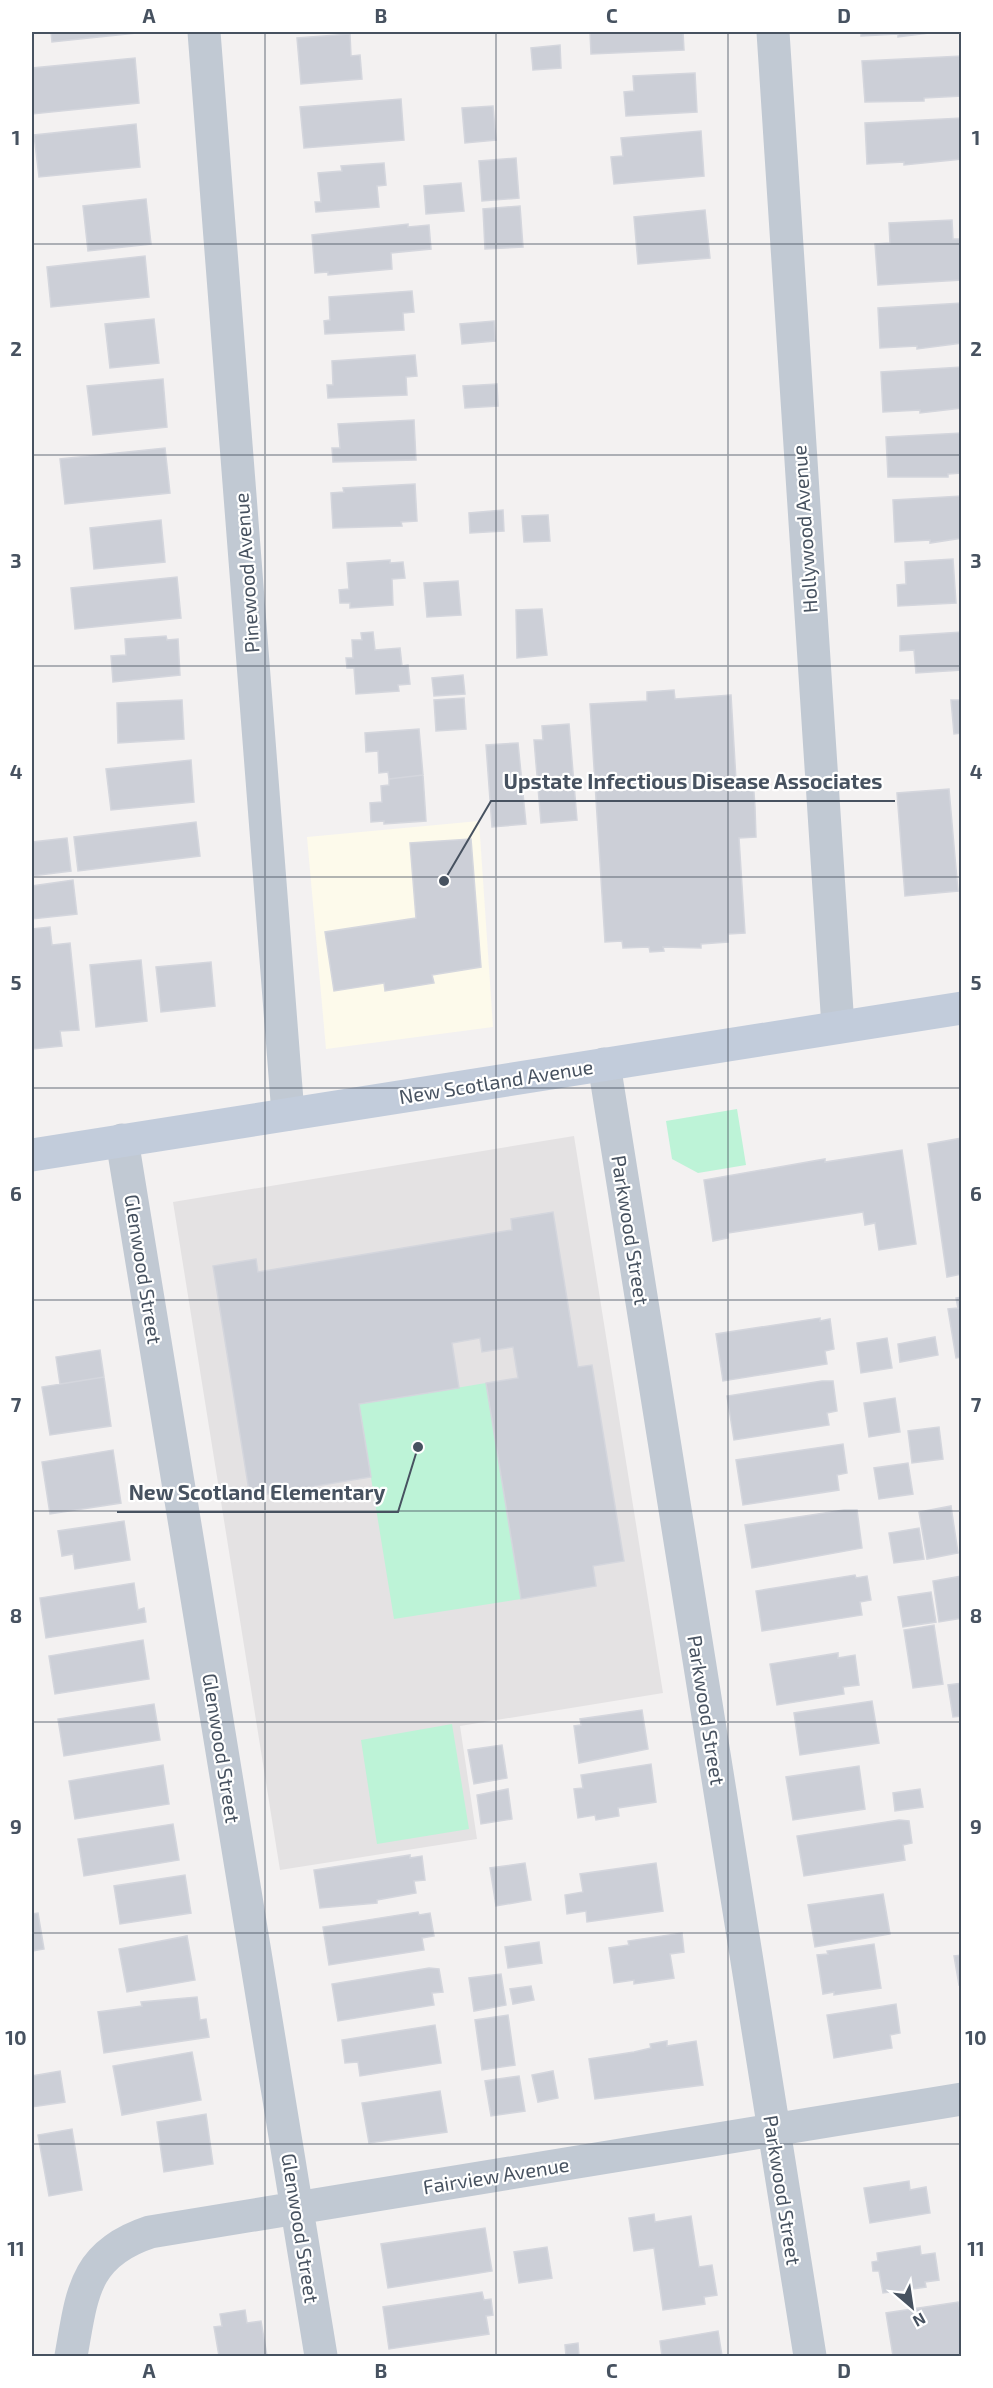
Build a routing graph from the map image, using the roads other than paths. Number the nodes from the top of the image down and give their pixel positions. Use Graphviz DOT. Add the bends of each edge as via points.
graph roads {
  1 [pos="204,32"];
  2 [pos="772,32"];
  3 [pos="962,1008"];
  4 [pos="838,1027"];
  5 [pos="604,1064"];
  6 [pos="288,1114"];
  7 [pos="122,1140"];
  8 [pos="32,1155"];
  9 [pos="962,2099"];
  10 [pos="774,2130"];
  11 [pos="298,2206"];
  12 [pos="71,2356"];
  13 [pos="321,2356"];
  14 [pos="810,2356"];
  1 -- 6 [label="street, Pinewood Avenue"];
  2 -- 4 [label="street, Hollywood Avenue"];
  3 -- 4 [label="street, New Scotland Avenue"];
  4 -- 5 [label="street, New Scotland Avenue"];
  5 -- 6 [label="street, New Scotland Avenue"];
  5 -- 10 [label="street, Parkwood Street"];
  6 -- 7 [label="street, New Scotland Avenue"];
  7 -- 8 [label="street, New Scotland Avenue"];
  7 -- 11 [label="street, Glenwood Street"];
  9 -- 10 [label="street, Fairview Avenue"];
  10 -- 11 [label="street, Fairview Avenue"];
  10 -- 14 [label="street, Parkwood Street"];
  11 -- 12 [label="street, Fairview Avenue" via="150,2232 112,2249 92,2273"];
  11 -- 13 [label="street, Glenwood Street"];
}
